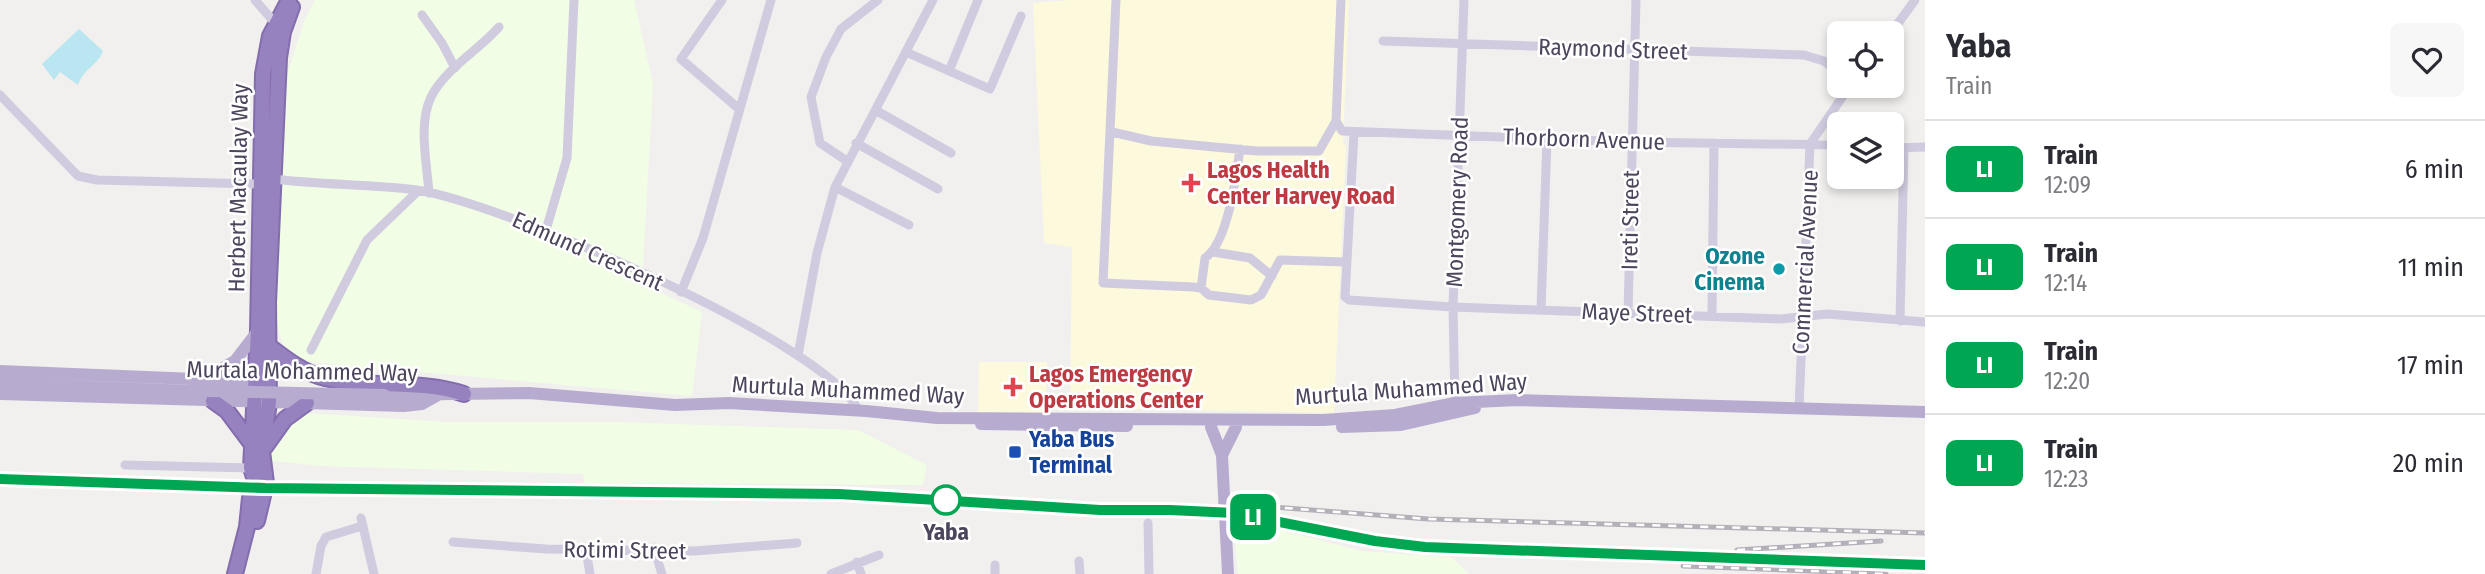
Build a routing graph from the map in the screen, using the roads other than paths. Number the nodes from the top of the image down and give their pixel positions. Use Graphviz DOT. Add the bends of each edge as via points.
graph roads {
  1 [pos="255,0"];
  2 [pos="289,0"];
  3 [pos="298,0"];
  4 [pos="574,0"];
  5 [pos="722,0"];
  6 [pos="878,0"];
  7 [pos="933,0"];
  8 [pos="978,0"];
  9 [pos="1116,0"];
  10 [pos="1340,0"];
  11 [pos="1464,0"];
  12 [pos="1636,0"];
  13 [pos="1915,0"];
  14 [pos="767,1"];
  15 [pos="422,15"];
  16 [pos="1021,16"];
  17 [pos="1900,21"];
  18 [pos="275,23"];
  19 [pos="499,27"];
  20 [pos="1382,41"];
  21 [pos="1463,44"];
  22 [pos="1634,49"];
  23 [pos="908,53"];
  24 [pos="1827,63"];
  25 [pos="455,68"];
  26 [pos="949,71"];
  27 [pos="0,95"];
  28 [pos="1842,98"];
  29 [pos="739,109"];
  30 [pos="877,111"];
  31 [pos="1336,121"];
  32 [pos="1112,132"];
  33 [pos="1354,133"];
  34 [pos="1459,135"];
  35 [pos="1547,139"];
  36 [pos="1632,142"];
  37 [pos="856,143"];
  38 [pos="1714,143"];
  39 [pos="1810,144"];
  40 [pos="1827,145"];
  41 [pos="1925,147"];
  42 [pos="1904,148"];
  43 [pos="1240,149"];
  44 [pos="951,153"];
  45 [pos="847,161"];
  46 [pos="267,182"];
  47 [pos="835,187"];
  48 [pos="938,189"];
  49 [pos="1903,189"];
  50 [pos="418,191"];
  51 [pos="429,194"];
  52 [pos="909,225"];
  53 [pos="545,230"];
  54 [pos="1213,252"];
  55 [pos="1345,262"];
  56 [pos="1272,276"];
  57 [pos="1201,288"];
  58 [pos="681,292"];
  59 [pos="1453,307"];
  60 [pos="1541,310"];
  61 [pos="1628,314"];
  62 [pos="1802,314"];
  63 [pos="1712,316"];
  64 [pos="255,321"];
  65 [pos="1900,321"];
  66 [pos="1925,322"];
  67 [pos="269,346"];
  68 [pos="311,350"];
  69 [pos="798,355"];
  70 [pos="0,371"];
  71 [pos="196,380"];
  72 [pos="262,382"];
  73 [pos="0,383"];
  74 [pos="38,388"];
  75 [pos="0,394"];
  76 [pos="440,394"];
  77 [pos="464,394"];
  78 [pos="1517,400"];
  79 [pos="213,401"];
  80 [pos="261,403"];
  81 [pos="307,403"];
  82 [pos="1454,403"];
  83 [pos="1798,409"];
  84 [pos="866,411"];
  85 [pos="1925,412"];
  86 [pos="937,418"];
  87 [pos="1211,427"];
  88 [pos="1236,427"];
  89 [pos="257,448"];
  90 [pos="1222,455"];
  91 [pos="125,465"];
  92 [pos="251,468"];
  93 [pos="1148,523"];
  94 [pos="453,542"];
  95 [pos="797,543"];
  96 [pos="654,548"];
  97 [pos="586,550"];
  98 [pos="879,555"];
  99 [pos="1079,561"];
  100 [pos="857,562"];
  101 [pos="235,574"];
  102 [pos="246,574"];
  103 [pos="316,574"];
  104 [pos="374,574"];
  105 [pos="590,574"];
  106 [pos="662,574"];
  107 [pos="831,574"];
  108 [pos="860,574"];
  109 [pos="1080,574"];
  110 [pos="1149,574"];
  111 [pos="1228,574"];
  1 -- 18 [label="street"];
  2 -- 18 [label="highway, Herbert Macaulay Way"];
  3 -- 46 [label="highway, Herbert Macaulay Way" via="281,45"];
  4 -- 53 [label="street" via="567,158"];
  5 -- 29 [label="street" via="681,59"];
  6 -- 45 [label="street" via="837,33 812,93 820,143"];
  7 -- 23 [label="street"];
  8 -- 26 [label="street"];
  9 -- 32 [label="street"];
  10 -- 31 [label="street"];
  11 -- 21 [label="street, Montgomery Road"];
  12 -- 22 [label="street, Ireti Street"];
  13 -- 17 [label="street"];
  14 -- 29 [label="street"];
  15 -- 25 [label="street"];
  16 -- 26 [label="street" via="990,89"];
  18 -- 46 [label="highway, Herbert Macaulay Way" via="263,74"];
  19 -- 25 [label="street"];
  20 -- 21 [label="street, Raymond Street"];
  21 -- 22 [label="street, Raymond Street"];
  21 -- 34 [label="street, Montgomery Road"];
  22 -- 24 [label="street, Raymond Street" via="1804,55"];
  22 -- 36 [label="street, Ireti Street"];
  23 -- 26 [label="street"];
  23 -- 30 [label="street"];
  25 -- 51 [label="street" via="431,97 427,112"];
  27 -- 46 [label="street, Edmund Crescent" via="78,176"];
  28 -- 39 [label="street, Commercial Avenue"];
  29 -- 58 [label="street" via="703,238"];
  30 -- 37 [label="street"];
  30 -- 44 [label="street"];
  31 -- 33 [label="street" via="1342,131"];
  31 -- 43 [label="street" via="1319,151"];
  32 -- 43 [label="street" via="1152,141"];
  32 -- 57 [label="street" via="1103,284"];
  33 -- 34 [label="street, Thorborn Avenue"];
  33 -- 55 [label="street"];
  34 -- 35 [label="street, Thorborn Avenue"];
  34 -- 59 [label="street, Montgomery Road"];
  35 -- 36 [label="street, Thorborn Avenue"];
  35 -- 60 [label="street"];
  36 -- 38 [label="street, Thorborn Avenue"];
  36 -- 61 [label="street, Ireti Street"];
  37 -- 45 [label="street"];
  37 -- 48 [label="street"];
  38 -- 39 [label="street, Thorborn Avenue"];
  38 -- 63 [label="street"];
  39 -- 40 [label="street, Thorborn Avenue"];
  39 -- 62 [label="street, Commercial Avenue"];
  41 -- 42 [label="street"];
  43 -- 54 [label="street" via="1232,200"];
  45 -- 47 [label="street"];
  46 -- 50 [label="street, Edmund Crescent"];
  46 -- 64 [label="highway, Herbert Macaulay Way"];
  46 -- 67 [label="highway, Herbert Macaulay Way"];
  47 -- 52 [label="street"];
  47 -- 69 [label="street"];
  49 -- 65 [label="street"];
  50 -- 51 [label="street, Edmund Crescent"];
  50 -- 68 [label="street" via="367,240"];
  51 -- 53 [label="street, Edmund Crescent"];
  53 -- 58 [label="street, Edmund Crescent"];
  54 -- 56 [label="street" via="1250,258"];
  54 -- 57 [label="street" via="1205,258"];
  55 -- 56 [label="street" via="1280,260"];
  55 -- 59 [label="street, Maye Street" via="1345,297 1349,300"];
  56 -- 57 [label="street" via="1261,295 1251,300 1209,295"];
  58 -- 69 [label="street, Edmund Crescent"];
  59 -- 60 [label="street, Maye Street"];
  59 -- 82 [label="street, Montgomery Road"];
  60 -- 61 [label="street, Maye Street"];
  61 -- 63 [label="street, Maye Street"];
  62 -- 63 [label="street, Maye Street" via="1781,318"];
  62 -- 65 [label="street, Maye Street"];
  62 -- 83 [label="street, Commercial Avenue"];
  64 -- 71 [label="main road" via="243,353 225,369"];
  64 -- 72 [label="highway, Herbert Macaulay Way"];
  65 -- 66 [label="street, Maye Street"];
  67 -- 72 [label="highway, Herbert Macaulay Way"];
  67 -- 77 [label="highway" via="326,379 433,385"];
  69 -- 84 [label="street, Edmund Crescent" via="839,385 858,409"];
  70 -- 71 [label="main road"];
  71 -- 72 [label="main road"];
  72 -- 80 [label="highway"];
  73 -- 74 [label="main road"];
  74 -- 75 [label="main road"];
  74 -- 76 [label="main road, Murtala Mohammed Way, bridge"];
  74 -- 79 [label="main road"];
  76 -- 77 [label="main road, Murtula Muhammed Way"];
  76 -- 81 [label="main road" via="422,404 404,406"];
  77 -- 84 [label="main road, Murtula Muhammed Way" via="529,393 675,405 729,403"];
  78 -- 82 [label="main road, Murtula Muhammed Way"];
  78 -- 83 [label="main road, Murtula Muhammed Way"];
  78 -- 88 [label="main road" via="1401,425"];
  79 -- 80 [label="main road"];
  79 -- 89 [label="highway" via="228,411"];
  80 -- 81 [label="main road"];
  80 -- 89 [label="highway"];
  81 -- 89 [label="highway"];
  82 -- 86 [label="main road, Murtula Muhammed Way" via="1395,415 1323,420"];
  83 -- 85 [label="main road, Murtula Muhammed Way"];
  84 -- 86 [label="main road, Murtula Muhammed Way"];
  86 -- 87 [label="main road" via="1000,426"];
  87 -- 88 [label="main road"];
  87 -- 90 [label="main road"];
  88 -- 90 [label="main road"];
  89 -- 92 [label="highway"];
  89 -- 102 [label="highway" via="266,483"];
  90 -- 111 [label="main road, bridge"];
  91 -- 92 [label="street"];
  92 -- 101 [label="highway" via="256,483"];
  93 -- 110 [label="street"];
  94 -- 97 [label="street, Rotimi Street"];
  95 -- 96 [label="street, Rotimi Street" via="695,551"];
  96 -- 97 [label="street, Rotimi Street"];
  96 -- 106 [label="street"];
  97 -- 105 [label="street"];
  98 -- 100 [label="street"];
  99 -- 109 [label="street"];
  100 -- 107 [label="street"];
  100 -- 108 [label="street"];
  103 -- 104 [label="street" via="326,537 362,522"];
}
